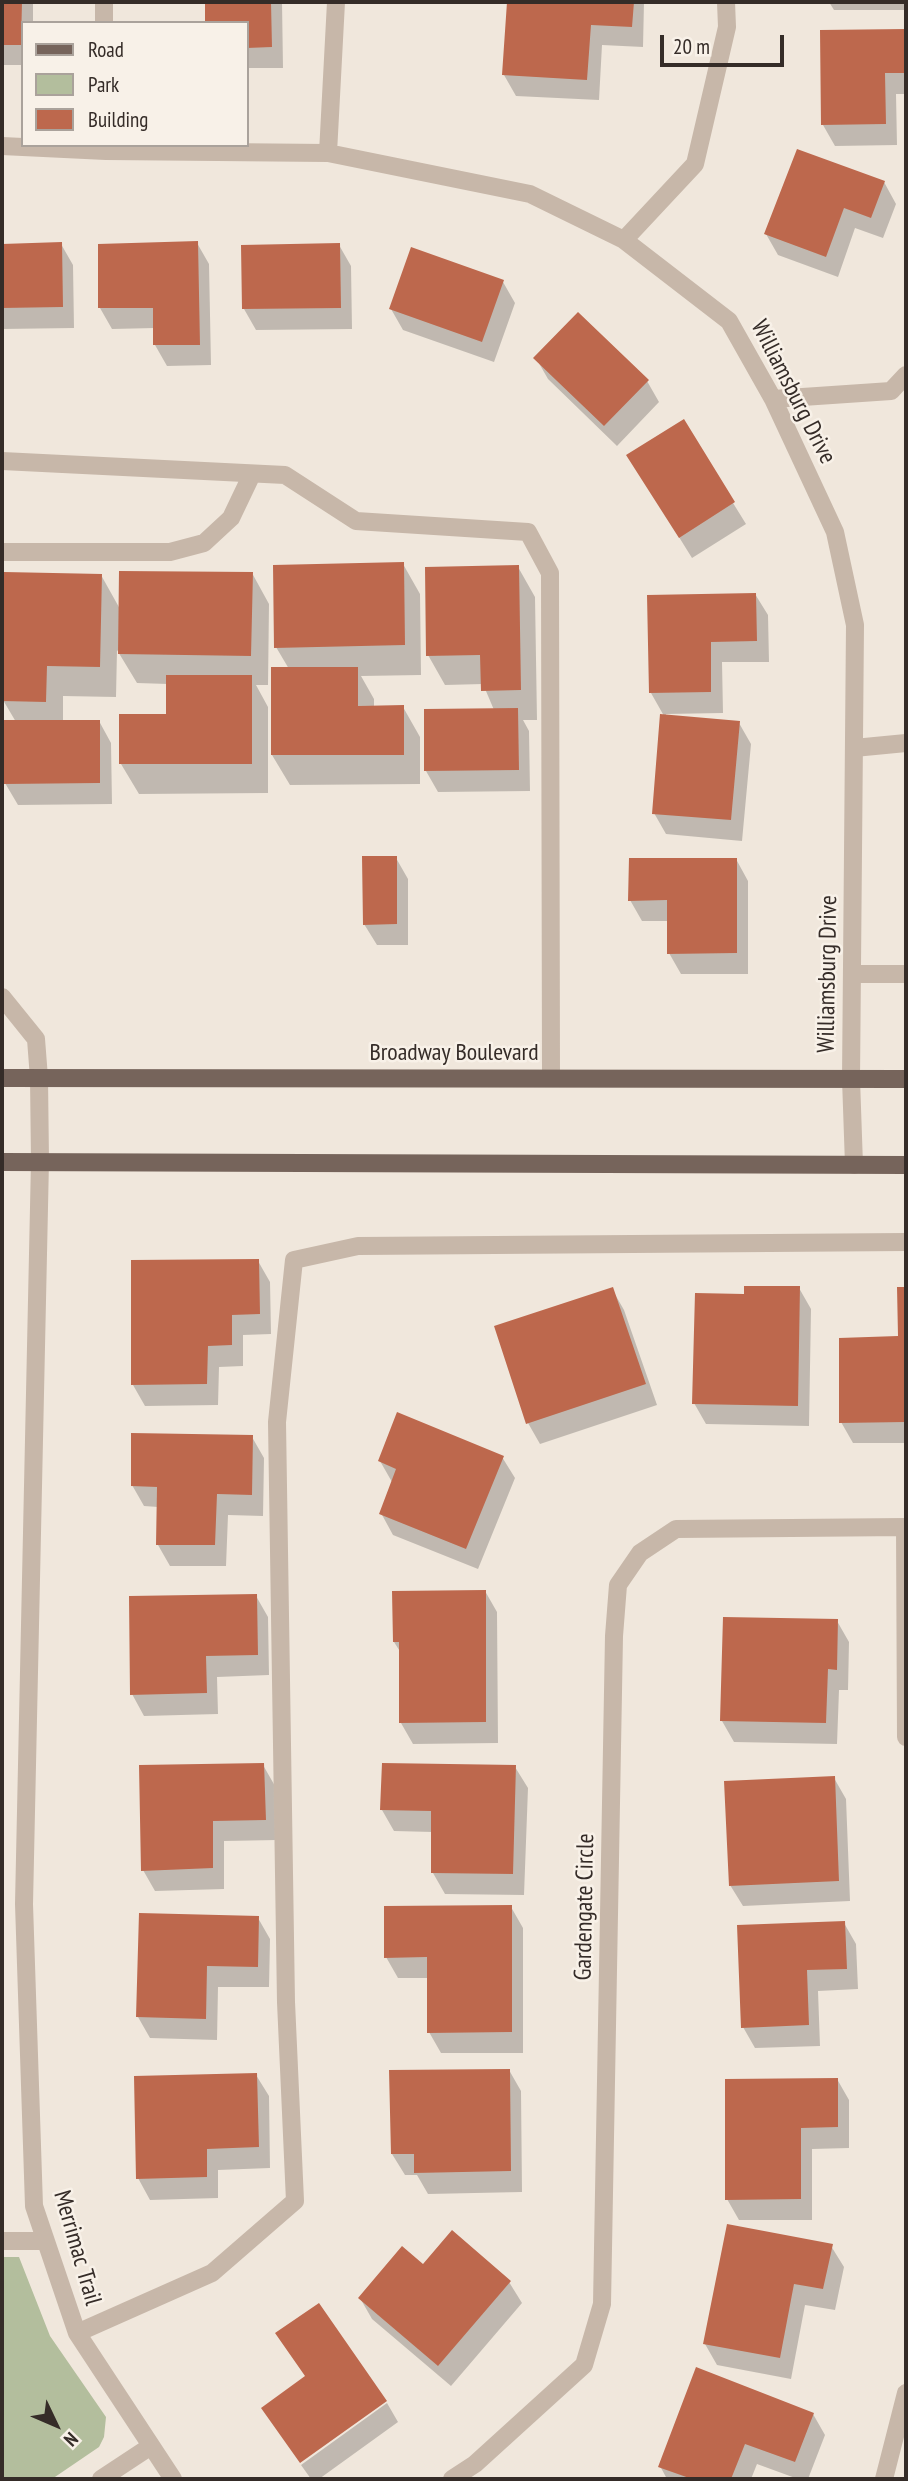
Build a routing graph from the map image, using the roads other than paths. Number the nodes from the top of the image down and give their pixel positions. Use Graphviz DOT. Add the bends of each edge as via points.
graph roads {
  1 [pos="104,2"];
  2 [pos="336,2"];
  3 [pos="726,2"];
  4 [pos="104,21"];
  5 [pos="2,146"];
  6 [pos="21,146"];
  7 [pos="54,147"];
  8 [pos="106,148"];
  9 [pos="328,153"];
  10 [pos="624,240"];
  11 [pos="906,375"];
  12 [pos="774,399"];
  13 [pos="2,461"];
  14 [pos="252,474"];
  15 [pos="2,552"];
  16 [pos="906,743"];
  17 [pos="854,748"];
  18 [pos="854,974"];
  19 [pos="906,974"];
  20 [pos="2,997"];
  21 [pos="551,1077"];
  22 [pos="2,1078"];
  23 [pos="39,1078"];
  24 [pos="850,1079"];
  25 [pos="906,1079"];
  26 [pos="40,1161"];
  27 [pos="2,1162"];
  28 [pos="854,1165"];
  29 [pos="906,1165"];
  30 [pos="906,1242"];
  31 [pos="906,1527"];
  32 [pos="906,1737"];
  33 [pos="2,2241"];
  34 [pos="44,2241"];
  35 [pos="77,2333"];
  36 [pos="906,2393"];
  37 [pos="151,2446"];
  38 [pos="101,2479"];
  39 [pos="173,2479"];
  40 [pos="452,2479"];
  41 [pos="884,2479"];
  1 -- 4 [label="street"];
  2 -- 9 [label="street"];
  3 -- 10 [label="street" via="727,27 695,164"];
  5 -- 6 [label="street, Williamsburg Drive"];
  7 -- 8 [label="street, Williamsburg Drive"];
  8 -- 9 [label="street, Williamsburg Drive"];
  9 -- 10 [label="street, Williamsburg Drive" via="530,194"];
  10 -- 12 [label="street, Williamsburg Drive" via="729,321"];
  11 -- 12 [label="street" via="891,391"];
  12 -- 17 [label="street, Williamsburg Drive" via="835,532 855,625"];
  13 -- 14 [label="street"];
  14 -- 15 [label="street" via="232,518 204,543 170,552"];
  14 -- 21 [label="street" via="285,475 356,521 528,532 550,573"];
  16 -- 17 [label="street"];
  17 -- 18 [label="street, Williamsburg Drive"];
  18 -- 19 [label="street"];
  18 -- 24 [label="street, Williamsburg Drive"];
  20 -- 23 [label="street, Merrimac Trail" via="36,1039"];
  21 -- 23 [label="main road, Broadway Boulevard"];
  21 -- 24 [label="main road, Broadway Boulevard"];
  22 -- 23 [label="main road, Broadway Boulevard"];
  23 -- 26 [label="street, Merrimac Trail"];
  24 -- 25 [label="main road, Broadway Boulevard"];
  24 -- 28 [label="street, Williamsburg Drive"];
  26 -- 27 [label="main road"];
  26 -- 28 [label="main road"];
  26 -- 34 [label="street, Merrimac Trail" via="24,1904 34,2206"];
  28 -- 29 [label="main road"];
  30 -- 35 [label="street" via="358,1246 294,1260 277,1422 285,1988 295,2201 212,2273"];
  31 -- 32 [label="street"];
  31 -- 40 [label="street, Gardengate Circle" via="677,1529 640,1553 618,1585 603,2304 584,2365 475,2464"];
  33 -- 34 [label="street"];
  34 -- 35 [label="street, Merrimac Trail"];
  35 -- 37 [label="street, Merrimac Trail"];
  36 -- 41 [label="street"];
  37 -- 38 [label="street"];
  37 -- 39 [label="street, Merrimac Trail"];
}
